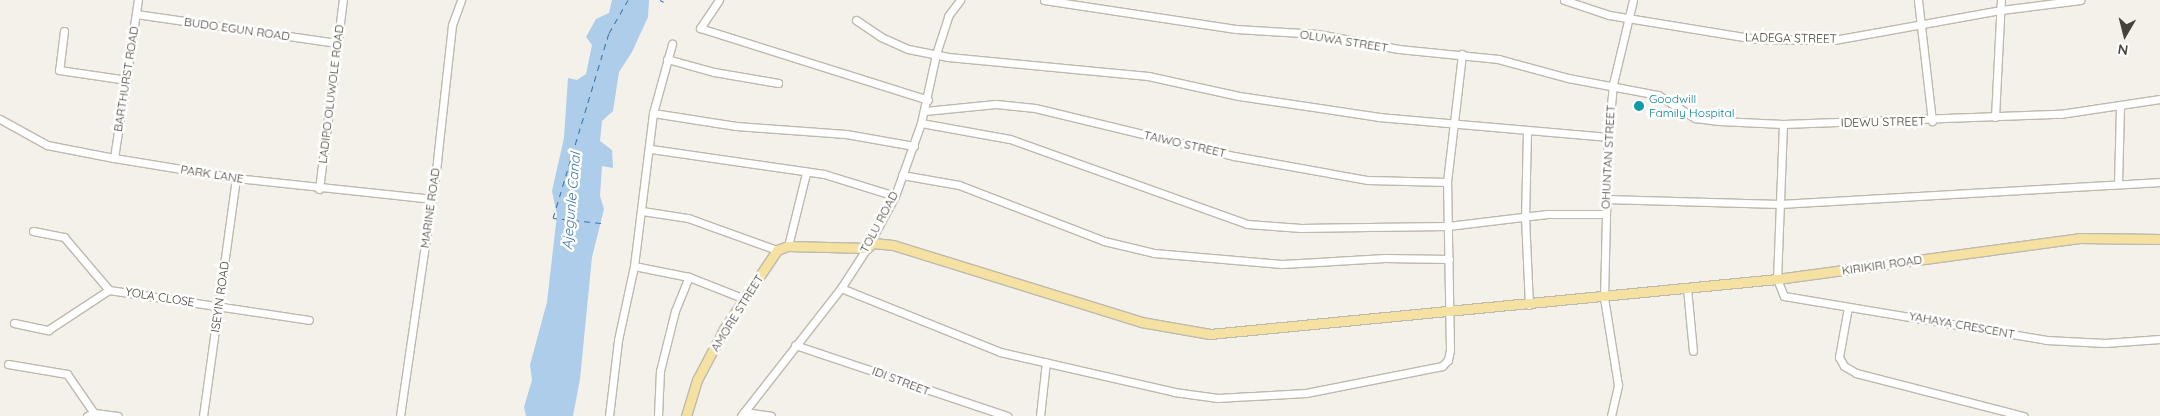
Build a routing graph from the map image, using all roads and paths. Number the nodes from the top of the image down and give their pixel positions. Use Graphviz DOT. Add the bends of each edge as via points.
graph roads {
  1 [pos="138,0"];
  2 [pos="343,0"];
  3 [pos="461,0"];
  4 [pos="719,0"];
  5 [pos="960,0"];
  6 [pos="1044,0"];
  7 [pos="1564,0"];
  8 [pos="1633,0"];
  9 [pos="1918,0"];
  10 [pos="2001,0"];
  11 [pos="2080,0"];
  12 [pos="2001,10"];
  13 [pos="136,14"];
  14 [pos="1630,18"];
  15 [pos="856,20"];
  16 [pos="1920,26"];
  17 [pos="64,30"];
  18 [pos="337,43"];
  19 [pos="672,44"];
  20 [pos="936,54"];
  21 [pos="1462,54"];
  22 [pos="666,59"];
  23 [pos="128,80"];
  24 [pos="778,83"];
  25 [pos="1613,84"];
  26 [pos="2160,99"];
  27 [pos="928,100"];
  28 [pos="2120,106"];
  29 [pos="924,111"];
  30 [pos="653,113"];
  31 [pos="1995,117"];
  32 [pos="0,119"];
  33 [pos="1932,120"];
  34 [pos="921,123"];
  35 [pos="1452,123"];
  36 [pos="1783,124"];
  37 [pos="1527,132"];
  38 [pos="1608,137"];
  39 [pos="914,146"];
  40 [pos="650,148"];
  41 [pos="115,158"];
  42 [pos="806,173"];
  43 [pos="902,175"];
  44 [pos="236,178"];
  45 [pos="1447,182"];
  46 [pos="2160,182"];
  47 [pos="2118,184"];
  48 [pos="319,189"];
  49 [pos="895,196"];
  50 [pos="432,199"];
  51 [pos="1605,199"];
  52 [pos="1780,204"];
  53 [pos="642,211"];
  54 [pos="1605,214"];
  55 [pos="1524,217"];
  56 [pos="1448,226"];
  57 [pos="33,231"];
  58 [pos="2160,239"];
  59 [pos="788,246"];
  60 [pos="867,248"];
  61 [pos="777,250"];
  62 [pos="1449,259"];
  63 [pos="634,266"];
  64 [pos="689,277"];
  65 [pos="1777,279"];
  66 [pos="841,288"];
  67 [pos="1687,288"];
  68 [pos="109,290"];
  69 [pos="1604,298"];
  70 [pos="745,299"];
  71 [pos="1529,304"];
  72 [pos="218,306"];
  73 [pos="1848,307"];
  74 [pos="1452,312"];
  75 [pos="310,320"];
  76 [pos="14,323"];
  77 [pos="2160,339"];
  78 [pos="795,345"];
  79 [pos="1693,351"];
  80 [pos="1046,362"];
  81 [pos="8,364"];
  82 [pos="94,413"];
  83 [pos="743,414"];
  84 [pos="87,416"];
  85 [pos="118,416"];
  86 [pos="203,416"];
  87 [pos="400,416"];
  88 [pos="609,416"];
  89 [pos="658,416"];
  90 [pos="686,416"];
  91 [pos="771,416"];
  92 [pos="1007,416"];
  93 [pos="1040,416"];
  94 [pos="1611,416"];
  95 [pos="2024,416"];
  1 -- 13 [label="street, BARTHURST ROAD"];
  2 -- 18 [label="street, LADIPO OLUWOLE ROAD"];
  3 -- 50 [label="street, MARINE ROAD" via="452,25"];
  4 -- 27 [label="street" via="700,28"];
  5 -- 20 [label="street, TOLU ROAD" via="948,16"];
  6 -- 21 [label="street, OLUWA STREET" via="1236,29 1318,34 1398,49"];
  7 -- 14 [label="street, LADEGA STREET"];
  8 -- 14 [label="street, OHUNTAN STREET"];
  9 -- 16 [label="street"];
  10 -- 12 [label="street"];
  11 -- 12 [label="street, LADEGA STREET"];
  12 -- 16 [label="street, LADEGA STREET"];
  12 -- 31 [label="street"];
  13 -- 18 [label="street, BUDO EGUN ROAD"];
  13 -- 23 [label="street, BARTHURST ROAD"];
  14 -- 16 [label="street, LADEGA STREET" via="1756,39 1834,40"];
  14 -- 25 [label="street, OHUNTAN STREET"];
  15 -- 20 [label="street" via="881,38 908,49"];
  16 -- 33 [label="street"];
  17 -- 23 [label="street" via="59,70"];
  18 -- 48 [label="street, LADIPO OLUWOLE ROAD"];
  19 -- 22 [label="street"];
  20 -- 27 [label="street, TOLU ROAD"];
  20 -- 35 [label="street" via="1148,76 1239,96 1379,117"];
  21 -- 25 [label="street, OLUWA STREET" via="1498,59 1568,78"];
  21 -- 35 [label="street"];
  22 -- 24 [label="street" via="714,72"];
  22 -- 30 [label="street"];
  23 -- 41 [label="street, BARTHURST ROAD"];
  25 -- 36 [label="street, IDEWU STREET" via="1669,99 1679,110 1694,118"];
  25 -- 38 [label="street, OHUNTAN STREET"];
  26 -- 28 [label="street, IDEWU STREET"];
  27 -- 29 [label="street, TOLU ROAD"];
  28 -- 31 [label="street, IDEWU STREET" via="2060,114"];
  28 -- 47 [label="street"];
  29 -- 34 [label="street, TOLU ROAD"];
  29 -- 45 [label="street, TAIWO STREET" via="996,104 1035,108 1234,156 1368,180"];
  30 -- 39 [label="street" via="736,126 846,134"];
  30 -- 40 [label="street"];
  31 -- 33 [label="street, IDEWU STREET"];
  32 -- 41 [label="street, PARK LANE" via="47,145"];
  33 -- 36 [label="street, IDEWU STREET"];
  34 -- 39 [label="street, TOLU ROAD"];
  34 -- 56 [label="street" via="1010,139 1248,224 1301,228"];
  35 -- 37 [label="street"];
  35 -- 45 [label="street"];
  36 -- 52 [label="street"];
  37 -- 38 [label="street"];
  37 -- 55 [label="street"];
  38 -- 51 [label="street, OHUNTAN STREET"];
  39 -- 43 [label="street, TOLU ROAD"];
  40 -- 42 [label="street"];
  40 -- 53 [label="street"];
  41 -- 44 [label="street, PARK LANE"];
  42 -- 49 [label="street" via="824,174"];
  42 -- 59 [label="street"];
  43 -- 49 [label="street, TOLU ROAD"];
  43 -- 62 [label="street" via="959,185 1104,241 1154,253 1282,264 1385,258"];
  44 -- 48 [label="street, PARK LANE"];
  44 -- 72 [label="street, ISEYIN ROAD"];
  45 -- 56 [label="street"];
  46 -- 47 [label="street"];
  47 -- 52 [label="street" via="2021,193"];
  48 -- 50 [label="street, PARK LANE"];
  49 -- 60 [label="street, TOLU ROAD"];
  50 -- 87 [label="street, MARINE ROAD"];
  51 -- 52 [label="street"];
  51 -- 54 [label="street, OHUNTAN STREET"];
  52 -- 65 [label="street"];
  53 -- 61 [label="street" via="688,218"];
  53 -- 63 [label="street"];
  54 -- 55 [label="street"];
  54 -- 69 [label="street, OHUNTAN STREET"];
  55 -- 56 [label="street"];
  55 -- 71 [label="street"];
  56 -- 62 [label="street"];
  57 -- 68 [label="street, YOLA CLOSE" via="64,237"];
  58 -- 65 [label="main road, KIRIKIRI ROAD" via="2080,238"];
  59 -- 60 [label="main road, KIRIKIRI ROAD"];
  59 -- 61 [label="main road"];
  60 -- 66 [label="street, TOLU ROAD"];
  60 -- 74 [label="main road, KIRIKIRI ROAD" via="873,243 893,245 1141,322 1210,334"];
  61 -- 70 [label="main road, AMORE STREET"];
  62 -- 74 [label="street"];
  63 -- 64 [label="street"];
  63 -- 88 [label="street" via="618,340"];
  64 -- 70 [label="street"];
  64 -- 89 [label="street" via="681,294 660,370"];
  65 -- 67 [label="main road, KIRIKIRI ROAD"];
  65 -- 73 [label="street, YAHAYA CRESCENT" via="1780,292 1791,299"];
  66 -- 78 [label="street, TOLU ROAD"];
  66 -- 80 [label="street" via="1000,352"];
  67 -- 69 [label="main road, KIRIKIRI ROAD"];
  67 -- 79 [label="street"];
  68 -- 72 [label="street, YOLA CLOSE"];
  68 -- 76 [label="street" via="48,330"];
  69 -- 71 [label="main road, KIRIKIRI ROAD"];
  69 -- 94 [label="street, OHUNTAN STREET" via="1618,385"];
  70 -- 90 [label="main road, AMORE STREET" via="724,329 697,380"];
  71 -- 74 [label="main road, KIRIKIRI ROAD"];
  72 -- 75 [label="street, YOLA CLOSE"];
  72 -- 86 [label="street, ISEYIN ROAD"];
  73 -- 77 [label="street, YAHAYA CRESCENT" via="2064,342"];
  73 -- 95 [label="street" via="1839,357 1844,366 1856,373"];
  74 -- 80 [label="street" via="1450,350 1448,360 1442,366 1306,393 1209,397"];
  78 -- 83 [label="street, TOLU ROAD"];
  78 -- 92 [label="street, IDI STREET"];
  80 -- 93 [label="street"];
  81 -- 82 [label="street" via="67,374"];
  82 -- 84 [label="street"];
  82 -- 85 [label="street"];
  83 -- 91 [label="street"];
}
